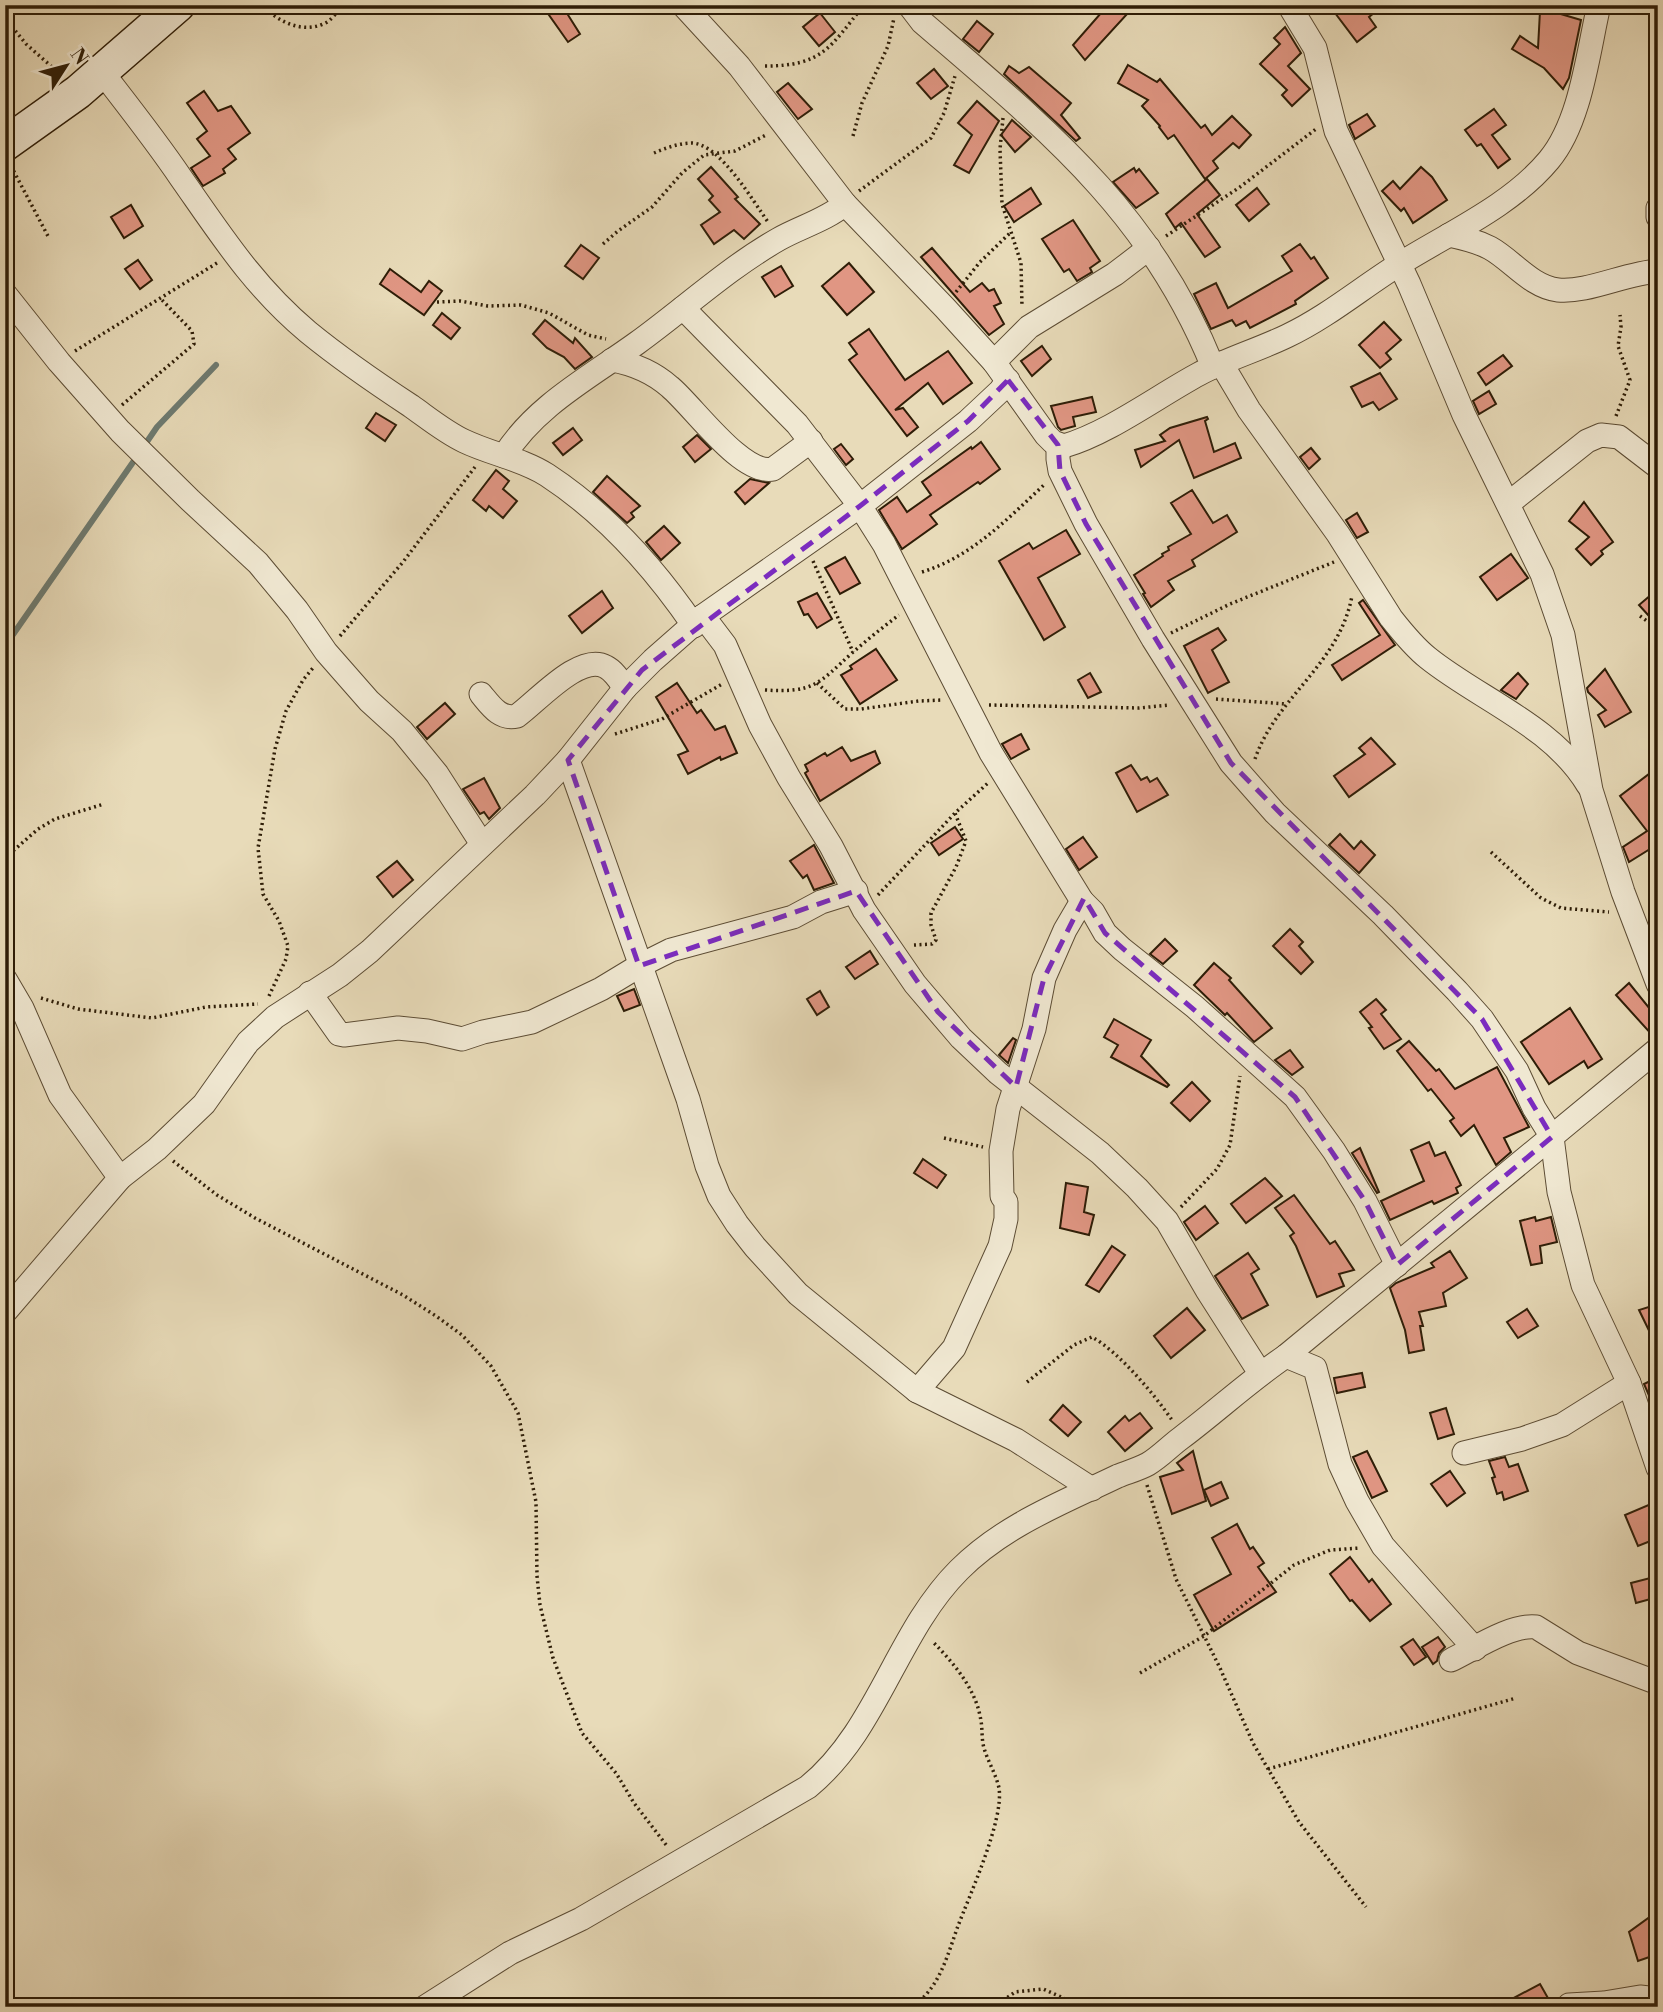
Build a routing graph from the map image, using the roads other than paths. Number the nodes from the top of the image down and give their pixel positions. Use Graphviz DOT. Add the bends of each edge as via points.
graph roads {
  1 [pos="178,5"];
  2 [pos="683,5"];
  3 [pos="1289,5"];
  4 [pos="1599,5"];
  5 [pos="902,7"];
  6 [pos="90,82"];
  7 [pos="8,154"];
  8 [pos="845,204"];
  9 [pos="1658,208"];
  10 [pos="1658,217"];
  11 [pos="1449,235"];
  12 [pos="1149,248"];
  13 [pos="1400,263"];
  14 [pos="1658,271"];
  15 [pos="5,294"];
  16 [pos="682,308"];
  17 [pos="612,360"];
  18 [pos="1217,365"];
  19 [pos="1001,371"];
  20 [pos="811,441"];
  21 [pos="1058,445"];
  22 [pos="494,452"];
  23 [pos="1658,467"];
  24 [pos="1509,503"];
  25 [pos="860,506"];
  26 [pos="699,621"];
  27 [pos="625,688"];
  28 [pos="481,695"];
  29 [pos="568,760"];
  30 [pos="1591,790"];
  31 [pos="482,844"];
  32 [pos="858,897"];
  33 [pos="1082,901"];
  34 [pos="639,966"];
  35 [pos="1658,984"];
  36 [pos="8,985"];
  37 [pos="310,993"];
  38 [pos="1658,1049"];
  39 [pos="1016,1087"];
  40 [pos="1552,1137"];
  41 [pos="120,1178"];
  42 [pos="1397,1265"];
  43 [pos="5,1312"];
  44 [pos="1312,1333"];
  45 [pos="1286,1356"];
  46 [pos="1315,1368"];
  47 [pos="1260,1373"];
  48 [pos="1629,1383"];
  49 [pos="917,1391"];
  50 [pos="1464,1453"];
  51 [pos="1658,1468"];
  52 [pos="1092,1489"];
  53 [pos="1475,1649"];
  54 [pos="1451,1660"];
  55 [pos="1658,1683"];
  56 [pos="1658,1999"];
  57 [pos="1569,2006"];
  58 [pos="425,2007"];
  1 -- 6 [label="street"];
  2 -- 8 [label="street" via="739,66"];
  3 -- 13 [label="street" via="1315,48 1331,116"];
  4 -- 11 [label="street" via="1580,91 1559,146 1532,178"];
  5 -- 12 [label="street" via="1085,168"];
  6 -- 7 [label="street"];
  6 -- 22 [label="street" via="170,161 233,254 271,299 332,351 443,429"];
  8 -- 16 [label="street" via="748,258"];
  8 -- 19 [label="street"];
  9 -- 10 [label="street"];
  11 -- 13 [label="street"];
  11 -- 14 [label="street" via="1492,249 1540,285 1557,290"];
  12 -- 18 [label="street"];
  12 -- 19 [label="street" via="1029,327"];
  13 -- 18 [label="street" via="1312,323"];
  13 -- 24 [label="street" via="1444,370"];
  15 -- 31 [label="street" via="114,424 258,563 326,652 402,731"];
  16 -- 17 [label="street"];
  16 -- 20 [label="street"];
  17 -- 20 [label="street" via="630,363 663,381 734,452 758,467 773,469"];
  17 -- 22 [label="street" via="533,417"];
  18 -- 21 [label="street" via="1085,439"];
  18 -- 30 [label="street" via="1407,638 1428,658 1557,749 1580,771"];
  19 -- 21 [label="street" via="1037,424"];
  19 -- 25 [label="street" via="1000,391"];
  20 -- 25 [label="street"];
  21 -- 40 [label="street" via="1060,471 1086,524 1231,763 1482,1018"];
  22 -- 26 [label="street" via="545,474 603,522"];
  23 -- 24 [label="street" via="1619,436 1601,435"];
  24 -- 30 [label="street" via="1542,574 1563,635"];
  25 -- 26 [label="street"];
  25 -- 33 [label="street" via="1002,772"];
  26 -- 27 [label="street"];
  26 -- 32 [label="street" via="726,645 774,752"];
  27 -- 28 [label="street" via="605,666 594,664 577,668 517,716 499,713"];
  27 -- 29 [label="street"];
  29 -- 31 [label="street"];
  29 -- 34 [label="street"];
  30 -- 35 [label="street"];
  31 -- 37 [label="street" via="370,951"];
  32 -- 34 [label="street" via="821,902 793,917 671,950"];
  32 -- 39 [label="street" via="938,1013"];
  33 -- 39 [label="street" via="1044,978"];
  33 -- 42 [label="street" via="1122,949 1295,1097 1365,1201"];
  34 -- 37 [label="street" via="532,1022 462,1039 398,1028 339,1034"];
  34 -- 49 [label="street" via="688,1099 707,1166 737,1224 798,1294"];
  36 -- 41 [label="street" via="60,1095"];
  37 -- 41 [label="street" via="265,1025 204,1104"];
  38 -- 40 [label="street"];
  39 -- 47 [label="street" via="1100,1153 1167,1221"];
  39 -- 49 [label="street" via="1004,1124 1002,1196 1006,1210 1000,1246 954,1348"];
  40 -- 42 [label="street"];
  40 -- 48 [label="street" via="1559,1192 1583,1285"];
  41 -- 43 [label="street"];
  42 -- 44 [label="street"];
  44 -- 45 [label="street"];
  44 -- 46 [label="street"];
  45 -- 46 [label="street"];
  45 -- 47 [label="street"];
  46 -- 53 [label="street" via="1340,1464 1357,1501 1383,1546"];
  47 -- 52 [label="street" via="1212,1415 1141,1466"];
  48 -- 50 [label="street" via="1562,1426"];
  48 -- 51 [label="street"];
  49 -- 52 [label="street" via="1016,1440"];
  52 -- 58 [label="street" via="1014,1526 958,1571 926,1611 855,1734 822,1776 787,1802 581,1919 510,1953"];
  53 -- 54 [label="street"];
  53 -- 55 [label="street" via="1516,1628 1536,1627 1577,1653"];
  56 -- 57 [label="street"];
}
